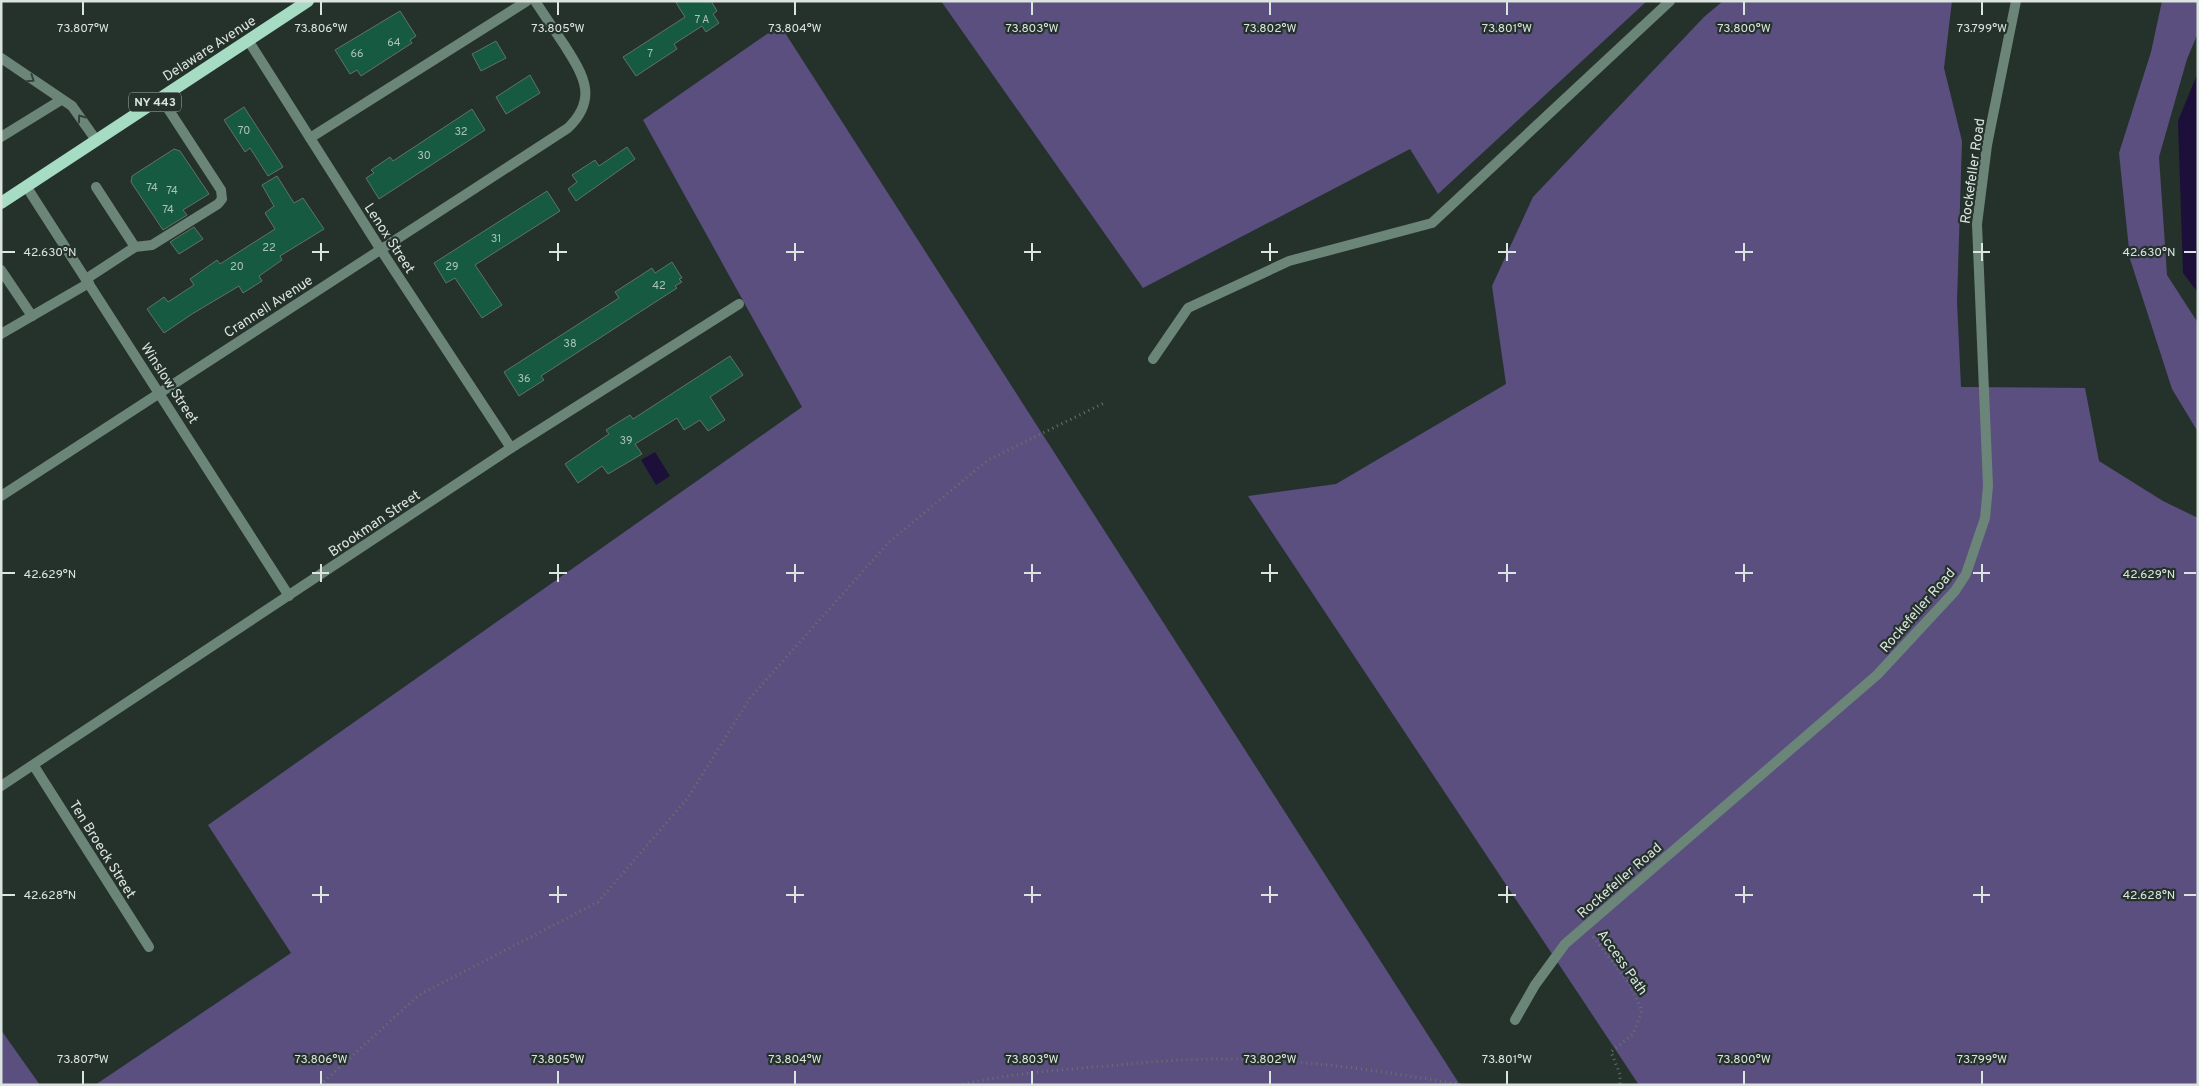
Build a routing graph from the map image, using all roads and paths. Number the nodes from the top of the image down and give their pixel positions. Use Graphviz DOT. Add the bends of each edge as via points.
graph roads {
  1 [pos="308,1"];
  2 [pos="527,1"];
  3 [pos="535,1"];
  4 [pos="1670,1"];
  5 [pos="2016,1"];
  6 [pos="248,40"];
  7 [pos="1,58"];
  8 [pos="161,98"];
  9 [pos="61,100"];
  10 [pos="1,137"];
  11 [pos="310,138"];
  12 [pos="96,140"];
  13 [pos="26,186"];
  14 [pos="96,187"];
  15 [pos="1,203"];
  16 [pos="135,247"];
  17 [pos="381,250"];
  18 [pos="1,270"];
  19 [pos="87,281"];
  20 [pos="739,304"];
  21 [pos="32,316"];
  22 [pos="1,334"];
  23 [pos="1153,359"];
  24 [pos="160,392"];
  25 [pos="1106,402"];
  26 [pos="511,448"];
  27 [pos="1,496"];
  28 [pos="289,596"];
  29 [pos="34,766"];
  30 [pos="1,786"];
  31 [pos="1586,928"];
  32 [pos="149,947"];
  33 [pos="1515,1020"];
  34 [pos="320,1085"];
  35 [pos="958,1085"];
  36 [pos="1463,1085"];
  37 [pos="1620,1085"];
  1 -- 6 [label="main road, Delaware Avenue / NY 443"];
  2 -- 11 [label="street"];
  3 -- 17 [label="street, Crannell Avenue" via="583,78 585,101 581,113 568,128"];
  4 -- 23 [label="street" via="1432,223 1289,261 1188,308"];
  5 -- 31 [label="street, Rockefeller Road" via="1988,144 1977,224 1988,486 1985,518 1966,574 1955,591 1877,675"];
  6 -- 8 [label="main road, Delaware Avenue / NY 443"];
  6 -- 11 [label="street, Lenox Street"];
  7 -- 9 [label="street, one-way"];
  8 -- 12 [label="main road, Delaware Avenue / NY 443"];
  8 -- 16 [label="street" via="223,197 218,204 152,245"];
  9 -- 10 [label="street"];
  12 -- 9 [label="street, one-way" via="72,106"];
  11 -- 17 [label="street, Lenox Street"];
  12 -- 13 [label="main road, Delaware Avenue / NY 443"];
  13 -- 15 [label="main road, Delaware Avenue / NY 443"];
  13 -- 19 [label="street, Winslow Street"];
  14 -- 16 [label="street"];
  16 -- 19 [label="street"];
  17 -- 24 [label="street, Crannell Avenue"];
  17 -- 26 [label="street, Lenox Street"];
  18 -- 21 [label="street"];
  19 -- 21 [label="street"];
  19 -- 24 [label="street, Winslow Street"];
  20 -- 26 [label="street, Brookman Street"];
  21 -- 22 [label="street"];
  24 -- 27 [label="street, Crannell Avenue"];
  24 -- 28 [label="street, Winslow Street"];
  25 -- 34 [label="path" via="988,460 889,542 750,698 687,799 598,902 419,995"];
  26 -- 28 [label="street, Brookman Street"];
  28 -- 29 [label="street, Brookman Street"];
  29 -- 30 [label="street, Brookman Street"];
  29 -- 32 [label="street, Ten Broeck Street"];
  31 -- 33 [label="street, Rockefeller Road" via="1565,944 1535,985"];
  31 -- 37 [label="path, Access Path" via="1630,986 1642,1010 1633,1034 1611,1052 1620,1074"];
  35 -- 36 [label="path" via="1030,1073 1185,1060 1327,1065 1379,1070"];
}
